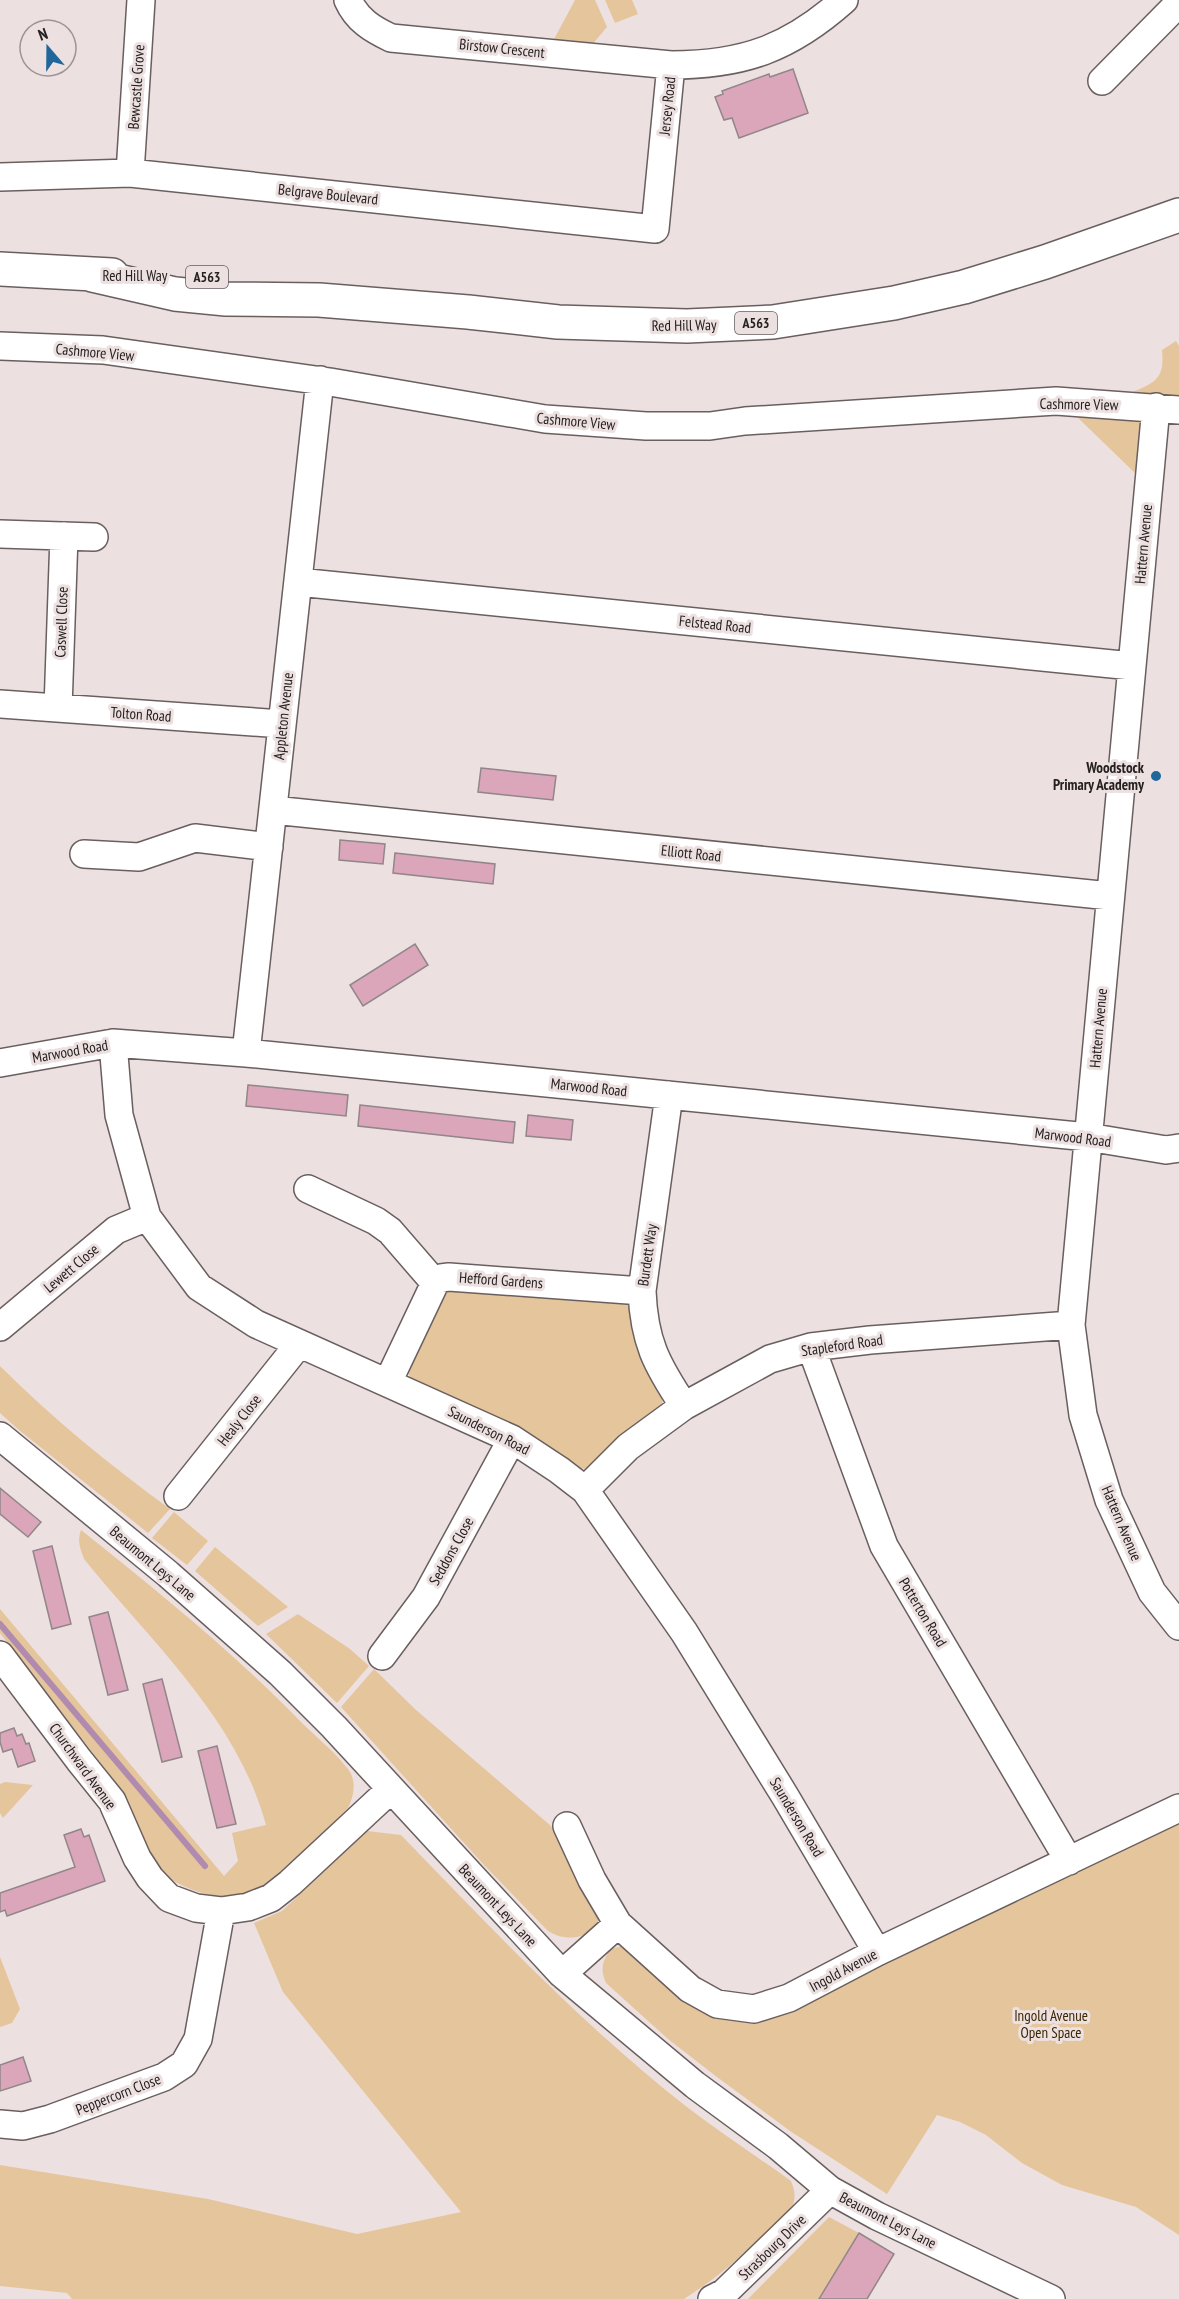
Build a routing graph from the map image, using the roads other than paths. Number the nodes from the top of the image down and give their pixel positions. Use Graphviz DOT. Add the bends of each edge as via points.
graph roads {
  1 [pos="141,0"];
  2 [pos="348,0"];
  3 [pos="844,0"];
  4 [pos="1179,3"];
  5 [pos="671,65"];
  6 [pos="1102,81"];
  7 [pos="130,173"];
  8 [pos="0,177"];
  9 [pos="1179,215"];
  10 [pos="655,229"];
  11 [pos="0,269"];
  12 [pos="0,346"];
  13 [pos="320,380"];
  14 [pos="1167,409"];
  15 [pos="0,534"];
  16 [pos="64,536"];
  17 [pos="94,537"];
  18 [pos="298,582"];
  19 [pos="1132,666"];
  20 [pos="0,704"];
  21 [pos="58,708"];
  22 [pos="282,724"];
  23 [pos="273,810"];
  24 [pos="269,847"];
  25 [pos="84,854"];
  26 [pos="1110,896"];
  27 [pos="113,1043"];
  28 [pos="246,1053"];
  29 [pos="0,1063"];
  30 [pos="669,1095"];
  31 [pos="1088,1137"];
  32 [pos="1179,1148"];
  33 [pos="308,1189"];
  34 [pos="147,1216"];
  35 [pos="435,1283"];
  36 [pos="642,1291"];
  37 [pos="1071,1325"];
  38 [pos="0,1327"];
  39 [pos="299,1344"];
  40 [pos="811,1347"];
  41 [pos="388,1382"];
  42 [pos="684,1406"];
  43 [pos="0,1436"];
  44 [pos="512,1439"];
  45 [pos="585,1490"];
  46 [pos="178,1496"];
  47 [pos="1179,1626"];
  48 [pos="0,1656"];
  49 [pos="381,1656"];
  50 [pos="391,1789"];
  51 [pos="1179,1808"];
  52 [pos="567,1826"];
  53 [pos="1069,1861"];
  54 [pos="221,1911"];
  55 [pos="618,1924"];
  56 [pos="877,1952"];
  57 [pos="562,1974"];
  58 [pos="0,2124"];
  59 [pos="830,2190"];
  60 [pos="712,2299"];
  61 [pos="1051,2299"];
  1 -- 7 [label="street, Bewcastle Grove"];
  2 -- 5 [label="street, Birstow Crescent" via="369,28 391,38"];
  3 -- 5 [label="street, Jersey Road" via="821,21 775,48 715,64"];
  4 -- 6 [label="street"];
  5 -- 10 [label="street, Jersey Road"];
  7 -- 8 [label="street, Belgrave Boulevard"];
  7 -- 10 [label="street, Belgrave Boulevard"];
  9 -- 11 [label="highway, Red Hill Way / A563" via="1045,262 894,303 773,322 687,326 558,322 319,300 229,279 194,276 92,276"];
  12 -- 13 [label="street, Cashmore View" via="103,350"];
  13 -- 14 [label="street, Cashmore View" via="545,419 646,426 710,426 1056,401"];
  13 -- 18 [label="street, Appleton Avenue"];
  14 -- 19 [label="street, Hattern Avenue"];
  15 -- 16 [label="street"];
  16 -- 17 [label="street"];
  16 -- 21 [label="street, Caswell Close"];
  18 -- 19 [label="street, Felstead Road"];
  18 -- 22 [label="street, Appleton Avenue"];
  19 -- 26 [label="street, Hattern Avenue"];
  20 -- 21 [label="street, Tolton Road"];
  21 -- 22 [label="street, Tolton Road"];
  22 -- 23 [label="street, Appleton Avenue"];
  23 -- 24 [label="street, Appleton Avenue"];
  23 -- 26 [label="street, Elliott Road"];
  24 -- 25 [label="street" via="195,838 139,857"];
  24 -- 28 [label="street, Appleton Avenue"];
  26 -- 31 [label="street, Hattern Avenue"];
  27 -- 28 [label="street, Marwood Road"];
  27 -- 29 [label="street, Marwood Road"];
  27 -- 34 [label="street, Saunderson Road" via="118,1114"];
  28 -- 30 [label="street, Marwood Road"];
  30 -- 31 [label="street, Marwood Road"];
  30 -- 36 [label="street, Burdett Way"];
  31 -- 32 [label="street, Marwood Road" via="1166,1150"];
  31 -- 37 [label="street, Hattern Avenue"];
  33 -- 35 [label="street" via="390,1231"];
  34 -- 38 [label="street, Lewett Close" via="116,1230"];
  34 -- 39 [label="street, Saunderson Road" via="199,1287 256,1324"];
  35 -- 36 [label="street, Hefford Gardens" via="449,1277"];
  35 -- 41 [label="street"];
  36 -- 42 [label="street, Burdett Way" via="650,1346"];
  37 -- 40 [label="street, Stapleford Road"];
  37 -- 47 [label="street, Hattern Avenue" via="1083,1415 1109,1500 1152,1592"];
  39 -- 41 [label="street, Saunderson Road"];
  39 -- 46 [label="street, Healy Close"];
  40 -- 42 [label="street, Stapleford Road" via="770,1359"];
  40 -- 53 [label="street, Potterton Road" via="884,1546"];
  41 -- 44 [label="street, Saunderson Road"];
  42 -- 45 [label="street, Stapleford Road" via="628,1447"];
  43 -- 50 [label="street, Beaumont Leys Lane" via="168,1574 280,1673"];
  44 -- 45 [label="street, Saunderson Road"];
  44 -- 49 [label="street, Seddons Close" via="426,1597"];
  45 -- 56 [label="street, Saunderson Road" via="684,1632"];
  48 -- 54 [label="street, Churchward Avenue" via="112,1801 150,1878 169,1898 196,1908"];
  50 -- 54 [label="street, Churchward Avenue" via="271,1898"];
  50 -- 57 [label="street, Beaumont Leys Lane"];
  51 -- 53 [label="street, Ingold Avenue"];
  52 -- 55 [label="street, Ingold Avenue"];
  53 -- 56 [label="street, Ingold Avenue"];
  54 -- 58 [label="street, Peppercorn Close" via="198,2039 184,2064 164,2078 50,2119 23,2126"];
  55 -- 56 [label="street, Ingold Avenue" via="690,1989 717,2004 754,2009 789,1998"];
  55 -- 57 [label="street"];
  57 -- 59 [label="street, Beaumont Leys Lane"];
  59 -- 60 [label="street, Strasbourg Drive" via="724,2293"];
  59 -- 61 [label="street, Beaumont Leys Lane"];
}
